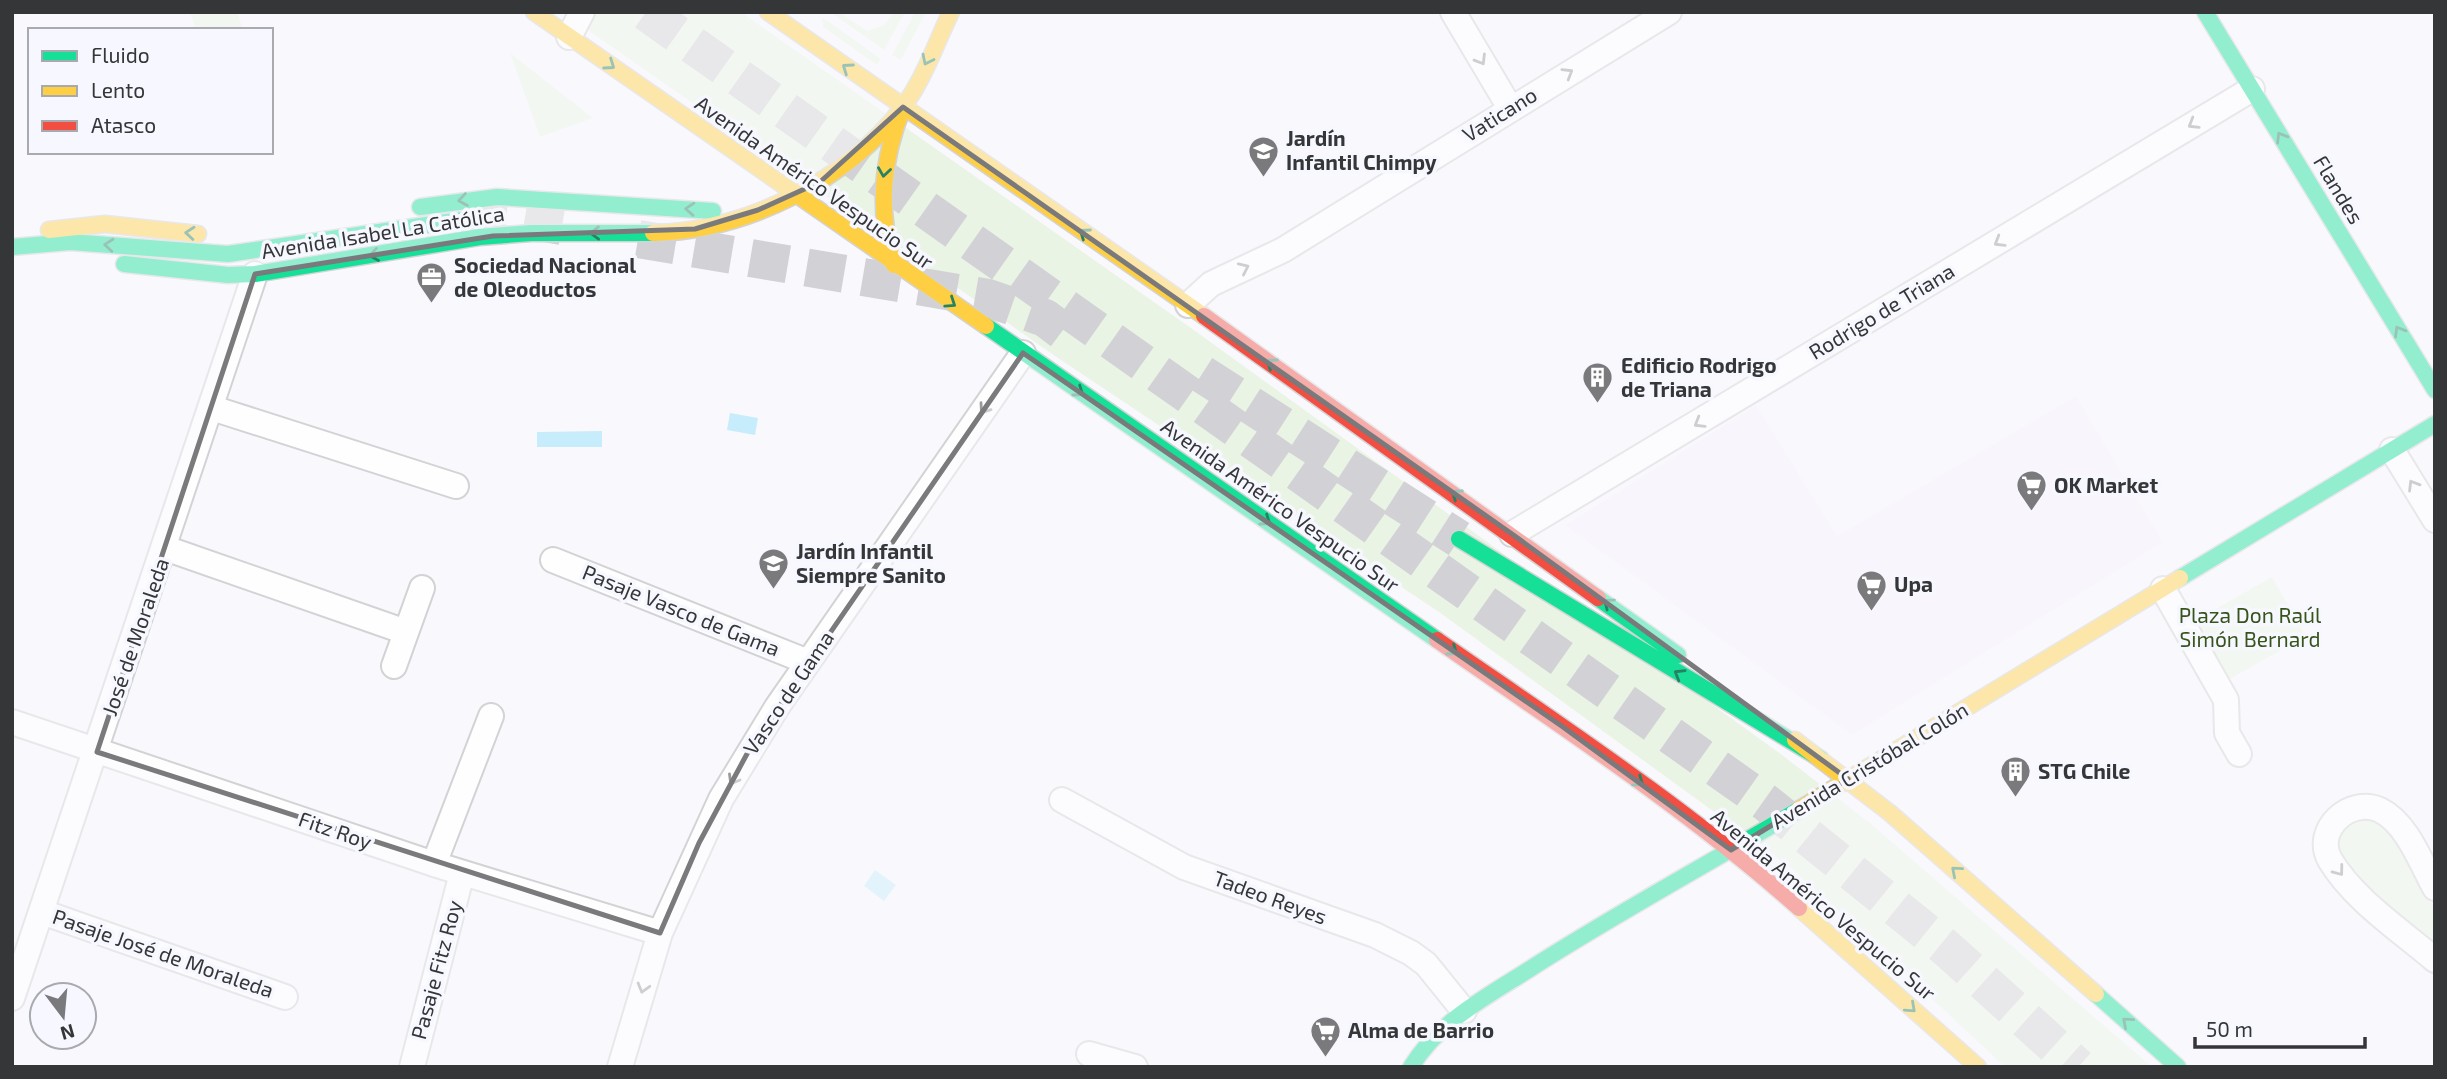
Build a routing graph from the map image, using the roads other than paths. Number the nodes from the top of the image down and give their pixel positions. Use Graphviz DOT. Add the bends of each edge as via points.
graph roads {
  1 [pos="534,12"];
  2 [pos="582,12"];
  3 [pos="768,12"];
  4 [pos="950,12"];
  5 [pos="1453,12"];
  6 [pos="1669,12"];
  7 [pos="2205,12"];
  8 [pos="569,37"];
  9 [pos="2252,89"];
  10 [pos="903,107"];
  11 [pos="1510,108"];
  12 [pos="795,195"];
  13 [pos="409,209"];
  14 [pos="758,210"];
  15 [pos="468,219"];
  16 [pos="344,220"];
  17 [pos="216,235"];
  18 [pos="241,235"];
  19 [pos="12,237"];
  20 [pos="12,247"];
  21 [pos="12,257"];
  22 [pos="70,259"];
  23 [pos="109,263"];
  24 [pos="894,265"];
  25 [pos="255,274"];
  26 [pos="1188,305"];
  27 [pos="1023,353"];
  28 [pos="2435,390"];
  29 [pos="212,408"];
  30 [pos="2435,424"];
  31 [pos="2392,450"];
  32 [pos="456,486"];
  33 [pos="2435,520"];
  34 [pos="1512,534"];
  35 [pos="1459,539"];
  36 [pos="165,548"];
  37 [pos="553,560"];
  38 [pos="422,587"];
  39 [pos="2163,589"];
  40 [pos="406,632"];
  41 [pos="808,662"];
  42 [pos="394,666"];
  43 [pos="491,716"];
  44 [pos="12,722"];
  45 [pos="97,752"];
  46 [pos="2239,754"];
  47 [pos="1821,759"];
  48 [pos="1848,779"];
  49 [pos="1062,800"];
  50 [pos="1731,850"];
  51 [pos="434,864"];
  52 [pos="462,873"];
  53 [pos="2435,888"];
  54 [pos="42,912"];
  55 [pos="660,933"];
  56 [pos="2435,960"];
  57 [pos="285,997"];
  58 [pos="12,998"];
  59 [pos="1464,1011"];
  60 [pos="1089,1054"];
  61 [pos="412,1067"];
  62 [pos="620,1067"];
  63 [pos="1135,1067"];
  64 [pos="1411,1067"];
  65 [pos="1978,1067"];
  66 [pos="2178,1067"];
  1 -- 8 [label="main road, Avenida Américo Vespucio Sur"];
  2 -- 8 [label="street"];
  10 -- 3 [label="main road, one-way"];
  4 -- 10 [label="main road, Avenida Isabel La Católica, one-way"];
  5 -- 11 [label="street, one-way"];
  11 -- 6 [label="street, Vaticano, one-way"];
  7 -- 9 [label="main road, Flandes"];
  8 -- 12 [label="main road, Avenida Américo Vespucio Sur, one-way"];
  28 -- 9 [label="main road, Flandes, one-way"];
  9 -- 34 [label="street, Rodrigo de Triana, one-way"];
  10 -- 12 [label="main road, Avenida Isabel La Católica" via="848,162"];
  10 -- 24 [label="main road, one-way" via="882,177 883,225"];
  26 -- 10 [label="main road, one-way"];
  26 -- 11 [label="street, Vaticano, one-way" via="1211,284 1283,250"];
  12 -- 14 [label="main road, Avenida Isabel La Católica"];
  12 -- 24 [label="main road, Avenida Américo Vespucio Sur"];
  14 -- 13 [label="main road, Avenida Isabel La Católica, one-way" via="497,198"];
  14 -- 25 [label="main road, Avenida Isabel La Católica, one-way" via="667,233 485,237"];
  15 -- 20 [label="main road, one-way" via="228,254 70,242"];
  16 -- 18 [label="main road, Avenida Isabel La Católica"];
  17 -- 19 [label="main road, one-way" via="105,224"];
  21 -- 22 [label="main road"];
  23 -- 25 [label="main road, Avenida Isabel La Católica"];
  24 -- 27 [label="main road, Avenida Américo Vespucio Sur, one-way"];
  25 -- 29 [label="street, José de Moraleda"];
  34 -- 26 [label="main road, one-way"];
  27 -- 41 [label="street, Vasco de Gama, one-way"];
  27 -- 50 [label="main road, Avenida Américo Vespucio Sur, one-way" via="1563,727"];
  29 -- 32 [label="street"];
  29 -- 36 [label="street, José de Moraleda"];
  30 -- 31 [label="main road, Avenida Cristóbal Colón"];
  33 -- 31 [label="street, one-way"];
  31 -- 39 [label="main road, Avenida Cristóbal Colón"];
  47 -- 34 [label="main road, one-way"];
  47 -- 35 [label="main road, one-way"];
  36 -- 40 [label="street"];
  36 -- 45 [label="street, José de Moraleda"];
  37 -- 41 [label="street, Pasaje Vasco de Gama"];
  38 -- 40 [label="street"];
  39 -- 46 [label="street" via="2226,700 2227,733"];
  39 -- 48 [label="main road, Avenida Cristóbal Colón"];
  40 -- 42 [label="street"];
  41 -- 55 [label="street, Vasco de Gama, one-way" via="721,799"];
  43 -- 51 [label="street"];
  44 -- 45 [label="street, Fitz Roy"];
  45 -- 51 [label="street, Fitz Roy"];
  45 -- 54 [label="street, José de Moraleda"];
  47 -- 48 [label="main road"];
  48 -- 50 [label="main road, Avenida Cristóbal Colón"];
  66 -- 48 [label="main road, one-way"];
  49 -- 59 [label="street, Tadeo Reyes" via="1184,867 1375,935 1411,953 1426,964"];
  50 -- 59 [label="main road, Avenida Cristóbal Colón" via="1591,930"];
  50 -- 65 [label="main road, Avenida Américo Vespucio Sur, one-way"];
  51 -- 52 [label="street, Fitz Roy"];
  52 -- 55 [label="street, Fitz Roy"];
  52 -- 61 [label="street, Pasaje Fitz Roy"];
  53 -- 56 [label="street, one-way" via="2401,829 2379,810 2355,808 2332,824 2326,850 2344,878"];
  54 -- 57 [label="street, Pasaje José de Moraleda"];
  54 -- 58 [label="street, José de Moraleda"];
  55 -- 62 [label="street, Vasco de Gama, one-way"];
  59 -- 64 [label="main road, Avenida Cristóbal Colón" via="1434,1035"];
  60 -- 63 [label="street"];
}
